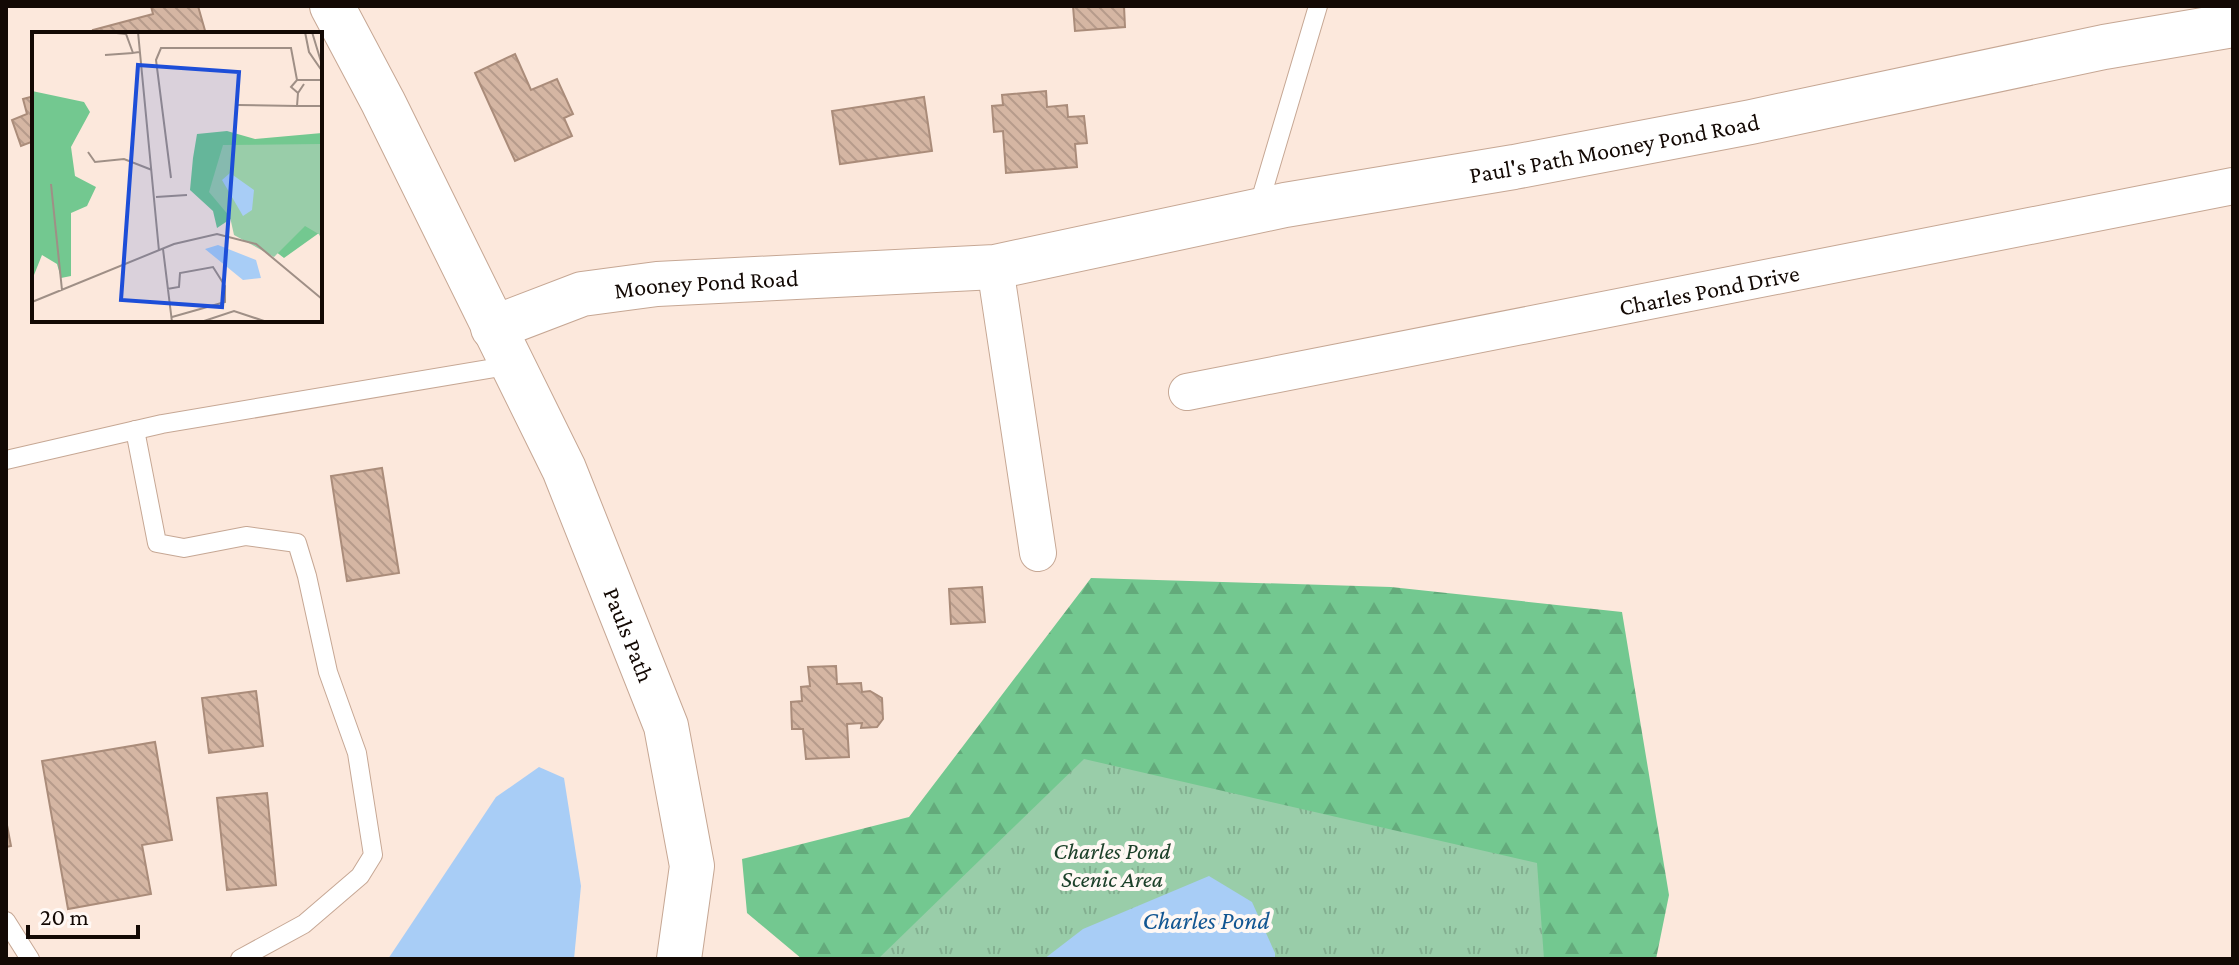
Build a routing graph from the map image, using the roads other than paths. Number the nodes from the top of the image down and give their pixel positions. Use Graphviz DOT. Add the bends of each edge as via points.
graph roads {
  1 [pos="332,6"];
  2 [pos="1318,6"];
  3 [pos="2233,25"];
  4 [pos="2233,186"];
  5 [pos="1258,211"];
  6 [pos="995,267"];
  7 [pos="502,346"];
  8 [pos="1187,392"];
  9 [pos="135,430"];
  10 [pos="6,460"];
  11 [pos="1038,553"];
  12 [pos="6,921"];
  13 [pos="30,959"];
  14 [pos="240,959"];
  15 [pos="679,959"];
  1 -- 7 [label="street"];
  2 -- 5 [label="lane"];
  3 -- 5 [label="street, Paul's Path Mooney Pond Road" via="1751,122"];
  4 -- 8 [label="street, Charles Pond Drive"];
  5 -- 6 [label="street, Paul's Path Mooney Pond Road"];
  6 -- 7 [label="street, Mooney Pond Road" via="657,284 582,294"];
  6 -- 11 [label="street"];
  7 -- 9 [label="lane"];
  7 -- 15 [label="street, Pauls Path" via="564,469 666,726 692,866"];
  9 -- 10 [label="lane"];
  9 -- 14 [label="lane" via="157,543 184,548 246,536 297,543 328,672 357,753 373,855 360,876 304,924"];
  12 -- 13 [label="lane"];
}
